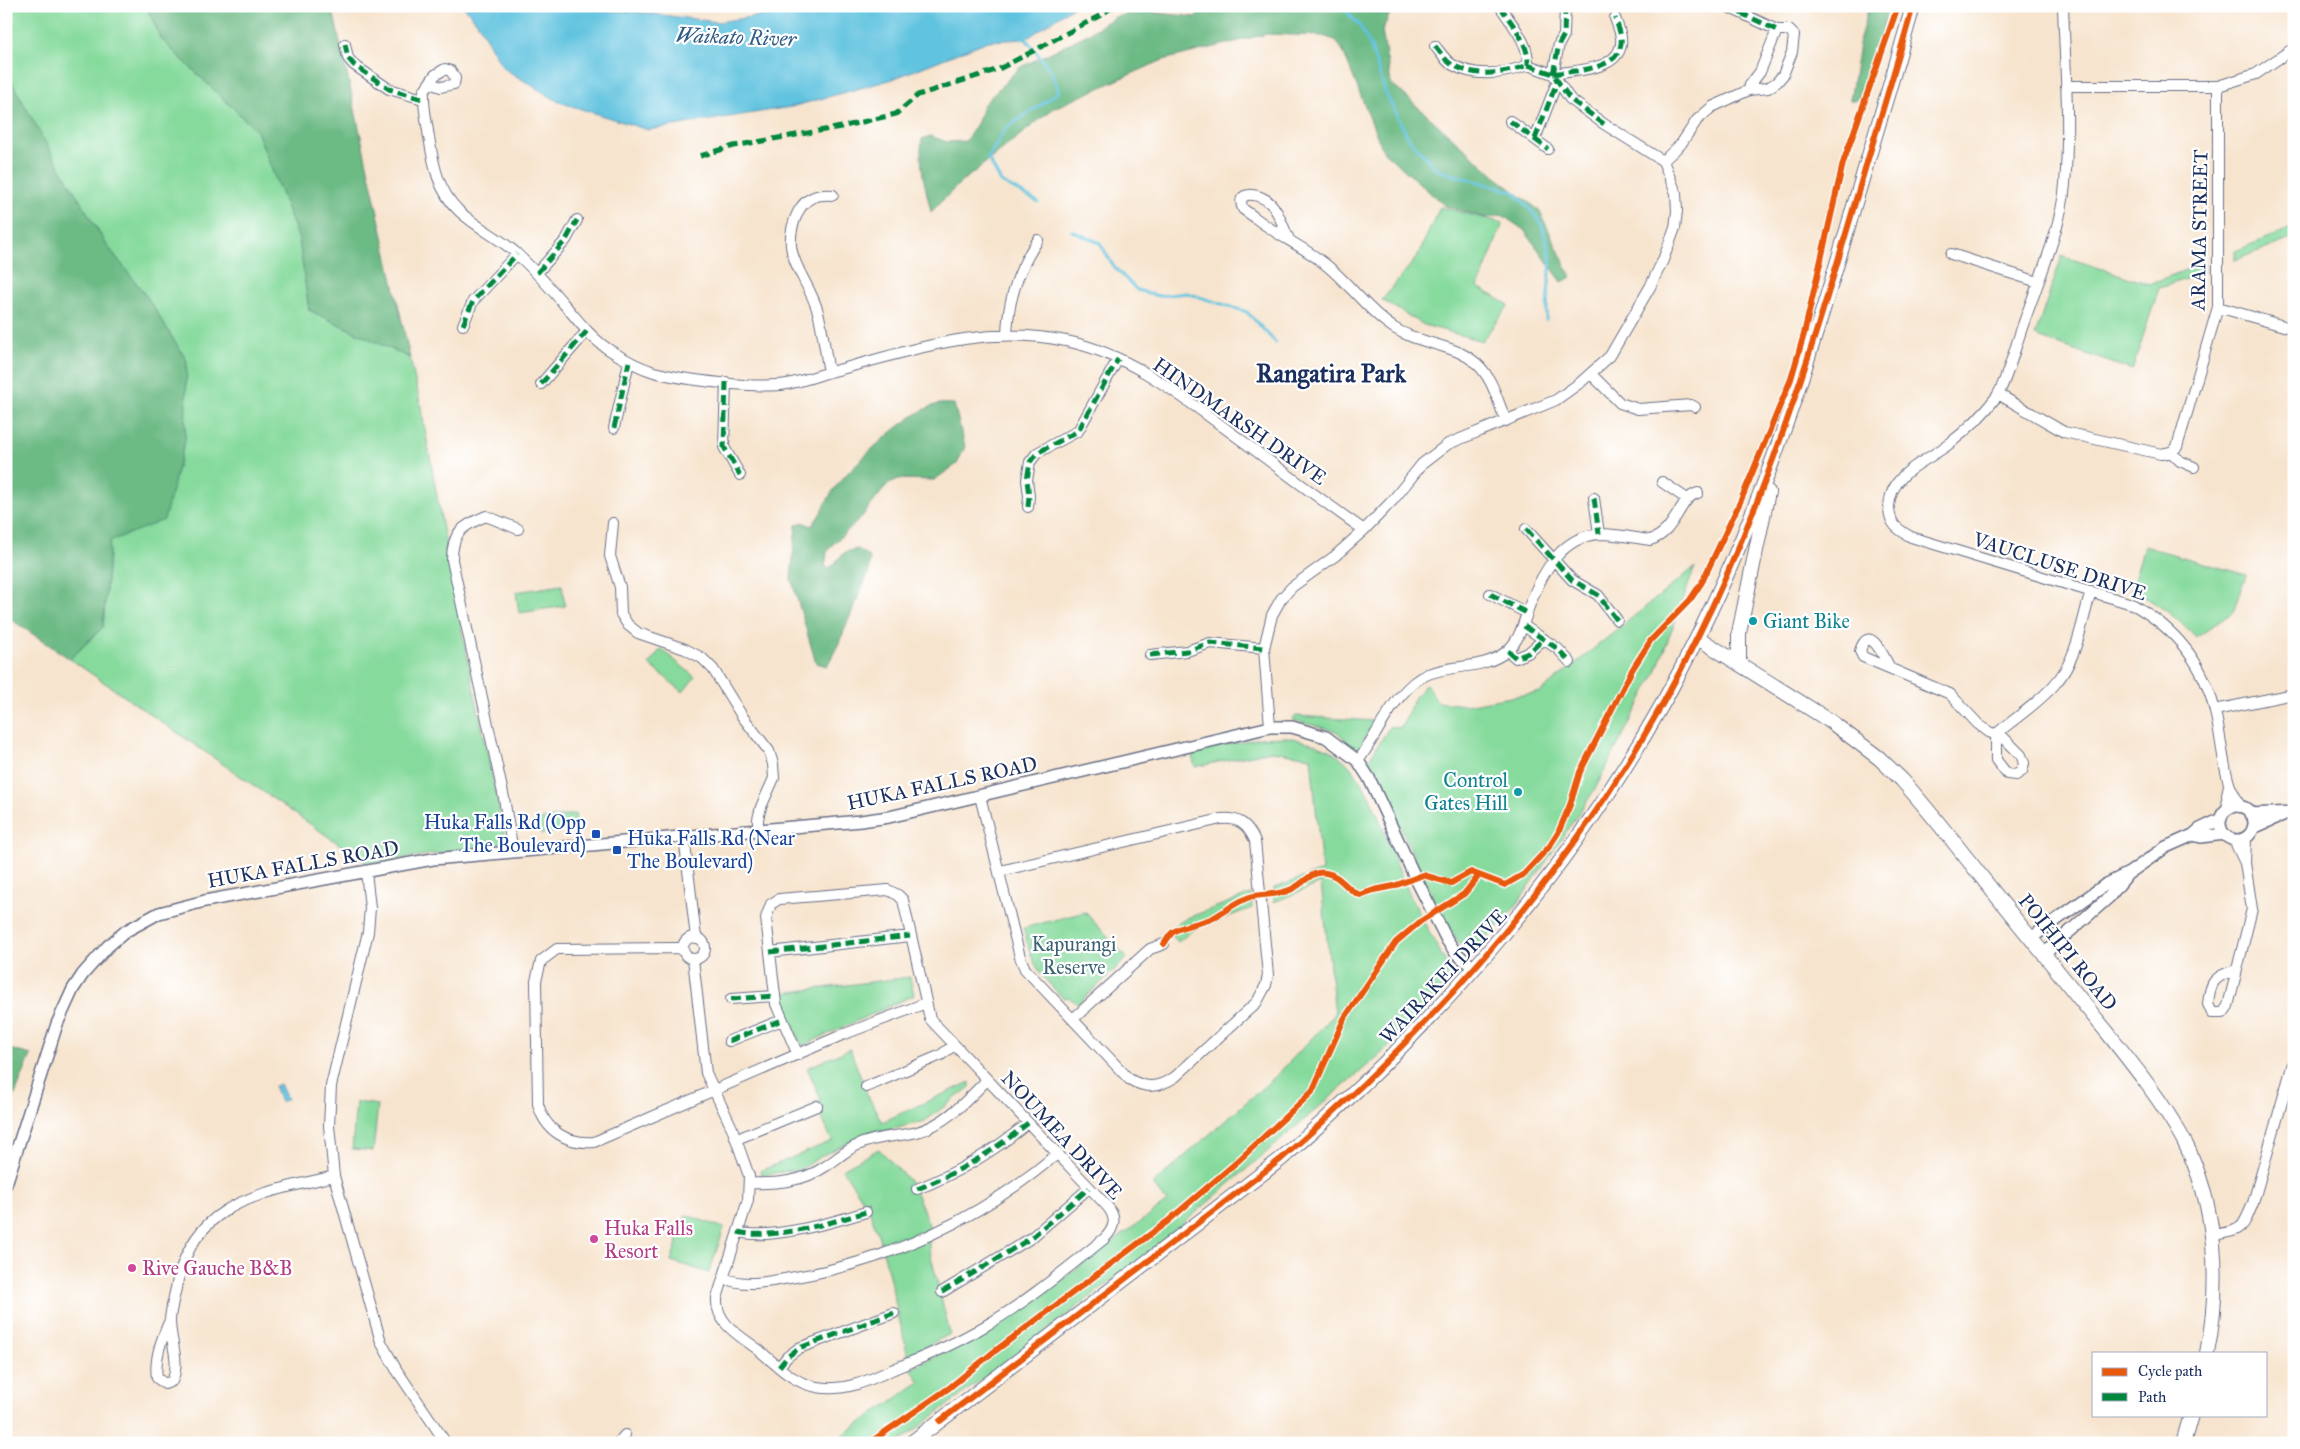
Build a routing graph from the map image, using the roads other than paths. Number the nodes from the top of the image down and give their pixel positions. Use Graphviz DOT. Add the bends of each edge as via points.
graph roads {
  1 [pos="1500,6"];
  2 [pos="1565,6"];
  3 [pos="1726,6"];
  4 [pos="1913,6"];
  5 [pos="2063,6"];
  6 [pos="1615,18"];
  7 [pos="1777,30"];
  8 [pos="345,44"];
  9 [pos="1436,46"];
  10 [pos="2294,48"];
  11 [pos="1528,66"];
  12 [pos="1555,78"];
  13 [pos="430,83"];
  14 [pos="2066,86"];
  15 [pos="2218,86"];
  16 [pos="1749,90"];
  17 [pos="424,99"];
  18 [pos="1510,121"];
  19 [pos="1535,139"];
  20 [pos="1548,149"];
  21 [pos="1663,161"];
  22 [pos="833,195"];
  23 [pos="577,220"];
  24 [pos="1290,239"];
  25 [pos="1038,240"];
  26 [pos="517,254"];
  27 [pos="1951,254"];
  28 [pos="537,273"];
  29 [pos="2038,282"];
  30 [pos="2218,307"];
  31 [pos="463,324"];
  32 [pos="2294,329"];
  33 [pos="587,331"];
  34 [pos="1007,334"];
  35 [pos="1118,359"];
  36 [pos="630,362"];
  37 [pos="829,372"];
  38 [pos="1591,374"];
  39 [pos="726,382"];
  40 [pos="541,384"];
  41 [pos="1998,394"];
  42 [pos="1695,407"];
  43 [pos="1506,422"];
  44 [pos="614,428"];
  45 [pos="2171,452"];
  46 [pos="1776,457"];
  47 [pos="2194,467"];
  48 [pos="740,475"];
  49 [pos="1662,482"];
  50 [pos="1698,492"];
  51 [pos="1594,498"];
  52 [pos="1687,499"];
  53 [pos="1028,507"];
  54 [pos="613,523"];
  55 [pos="518,529"];
  56 [pos="1526,529"];
  57 [pos="1364,530"];
  58 [pos="1598,534"];
  59 [pos="1552,560"];
  60 [pos="2091,590"];
  61 [pos="1490,594"];
  62 [pos="1527,613"];
  63 [pos="1617,620"];
  64 [pos="1524,626"];
  65 [pos="1698,638"];
  66 [pos="1544,639"];
  67 [pos="1264,648"];
  68 [pos="1508,650"];
  69 [pos="1150,655"];
  70 [pos="1570,662"];
  71 [pos="1739,664"];
  72 [pos="1890,668"];
  73 [pos="2294,694"];
  74 [pos="2215,710"];
  75 [pos="1270,727"];
  76 [pos="1358,762"];
  77 [pos="980,796"];
  78 [pos="2234,808"];
  79 [pos="2289,813"];
  80 [pos="2250,814"];
  81 [pos="2220,819"];
  82 [pos="758,830"];
  83 [pos="2250,833"];
  84 [pos="2193,835"];
  85 [pos="684,836"];
  86 [pos="2229,837"];
  87 [pos="513,852"];
  88 [pos="2245,863"];
  89 [pos="1000,871"];
  90 [pos="366,872"];
  91 [pos="2128,873"];
  92 [pos="910,936"];
  93 [pos="696,938"];
  94 [pos="2031,938"];
  95 [pos="1164,944"];
  96 [pos="683,950"];
  97 [pos="770,952"];
  98 [pos="2044,954"];
  99 [pos="693,959"];
  100 [pos="1474,968"];
  101 [pos="2236,970"];
  102 [pos="775,996"];
  103 [pos="731,999"];
  104 [pos="926,1003"];
  105 [pos="1073,1019"];
  106 [pos="782,1020"];
  107 [pos="729,1041"];
  108 [pos="954,1045"];
  109 [pos="798,1055"];
  110 [pos="2294,1060"];
  111 [pos="987,1080"];
  112 [pos="866,1088"];
  113 [pos="714,1091"];
  114 [pos="818,1106"];
  115 [pos="1028,1123"];
  116 [pos="737,1140"];
  117 [pos="1057,1154"];
  118 [pos="334,1176"];
  119 [pos="749,1183"];
  120 [pos="6,1184"];
  121 [pos="1089,1188"];
  122 [pos="917,1189"];
  123 [pos="866,1212"];
  124 [pos="738,1232"];
  125 [pos="2213,1234"];
  126 [pos="723,1278"];
  127 [pos="942,1292"];
  128 [pos="894,1314"];
  129 [pos="170,1320"];
  130 [pos="2207,1352"];
  131 [pos="779,1367"];
  132 [pos="2191,1416"];
  133 [pos="446,1443"];
  134 [pos="911,1443"];
  135 [pos="2183,1443"];
  1 -- 11 [label="street" via="1526,45"];
  2 -- 12 [label="street" via="1564,35 1558,44"];
  3 -- 7 [label="street"];
  4 -- 46 [label="main road, WAIRAKEI DRIVE"];
  5 -- 14 [label="street"];
  6 -- 12 [label="street" via="1621,38 1618,53 1610,62"];
  7 -- 16 [label="street"];
  7 -- 16 [label="street" via="1789,30 1794,35 1792,52 1783,75 1768,88"];
  8 -- 17 [label="street" via="348,58 389,89"];
  9 -- 11 [label="street" via="1450,63 1477,74"];
  10 -- 15 [label="street" via="2256,74"];
  11 -- 12 [label="street"];
  12 -- 19 [label="street"];
  12 -- 21 [label="street" via="1570,99"];
  13 -- 17 [label="street, HINDMARSH DRIVE" via="424,91"];
  14 -- 15 [label="street"];
  14 -- 29 [label="street" via="2065,185"];
  15 -- 30 [label="street, ARAMA STREET"];
  16 -- 21 [label="street" via="1712,107"];
  17 -- 26 [label="street, HINDMARSH DRIVE" via="434,166 448,198 460,212"];
  18 -- 19 [label="street"];
  19 -- 20 [label="street"];
  21 -- 38 [label="street" via="1676,193 1675,228 1650,288 1625,332 1610,356"];
  22 -- 37 [label="street" via="815,195 802,204 791,227 790,240 797,268 817,311"];
  23 -- 28 [label="street" via="569,236"];
  24 -- 24 [label="street" via="1243,209 1243,199 1255,194 1271,204"];
  24 -- 43 [label="street" via="1331,269 1396,330 1453,349 1479,366 1489,380"];
  25 -- 34 [label="street" via="1024,260 1013,291"];
  26 -- 28 [label="street, HINDMARSH DRIVE"];
  26 -- 31 [label="street" via="473,300"];
  27 -- 29 [label="street"];
  28 -- 33 [label="street, HINDMARSH DRIVE"];
  29 -- 41 [label="street"];
  30 -- 32 [label="street"];
  30 -- 45 [label="street, ARAMA STREET" via="2182,433"];
  33 -- 36 [label="street, HINDMARSH DRIVE" via="604,347"];
  33 -- 40 [label="street"];
  34 -- 35 [label="street, HINDMARSH DRIVE" via="1069,342"];
  34 -- 37 [label="street, HINDMARSH DRIVE" via="942,342"];
  35 -- 53 [label="street" via="1078,431 1037,453 1030,462"];
  35 -- 57 [label="street, HINDMARSH DRIVE" via="1165,384"];
  36 -- 39 [label="street, HINDMARSH DRIVE" via="654,372"];
  36 -- 44 [label="street"];
  37 -- 39 [label="street, HINDMARSH DRIVE" via="786,384"];
  38 -- 42 [label="street" via="1620,403 1638,409"];
  38 -- 43 [label="street" via="1556,400"];
  39 -- 48 [label="street" via="724,447"];
  41 -- 45 [label="street" via="2064,432 2161,454"];
  41 -- 60 [label="street, VAUCLUSE DRIVE" via="1971,426 1900,477 1890,501 1892,522 1896,529 1911,537"];
  43 -- 57 [label="street" via="1448,444 1422,464"];
  45 -- 47 [label="street" via="2180,461"];
  46 -- 65 [label="main road, WAIRAKEI DRIVE"];
  46 -- 71 [label="main road" via="1739,632"];
  49 -- 52 [label="street"];
  50 -- 52 [label="street"];
  51 -- 58 [label="street"];
  52 -- 58 [label="street" via="1663,534 1650,540"];
  54 -- 82 [label="street" via="610,556 620,587 621,614 628,625 638,633 702,658 769,750 774,778 761,807"];
  55 -- 87 [label="street" via="486,516 459,531 452,554"];
  56 -- 59 [label="street"];
  57 -- 67 [label="street" via="1292,587 1272,614"];
  58 -- 59 [label="street" via="1578,540"];
  59 -- 62 [label="street"];
  59 -- 63 [label="street" via="1572,580 1598,596"];
  60 -- 72 [label="street" via="2064,672 2055,685 1996,734 1978,724 1950,694"];
  60 -- 74 [label="street, VAUCLUSE DRIVE" via="2132,604 2169,629 2200,669"];
  61 -- 62 [label="street"];
  62 -- 64 [label="street"];
  64 -- 66 [label="street"];
  64 -- 68 [label="street"];
  65 -- 71 [label="main road, POIHIPI ROAD"];
  65 -- 100 [label="main road, WAIRAKEI DRIVE" via="1631,759 1582,832 1511,927"];
  66 -- 68 [label="street" via="1528,654 1516,658"];
  66 -- 70 [label="street"];
  67 -- 69 [label="street" via="1210,643 1187,651"];
  67 -- 75 [label="street"];
  68 -- 76 [label="street" via="1479,665 1426,674 1399,697"];
  71 -- 94 [label="main road, POIHIPI ROAD" via="1830,721 1879,758 1921,802"];
  73 -- 74 [label="street"];
  74 -- 78 [label="street, VAUCLUSE DRIVE" via="2229,785 2226,794"];
  75 -- 76 [label="street, HUKA FALLS ROAD" via="1292,728 1326,737"];
  75 -- 77 [label="street, HUKA FALLS ROAD"];
  76 -- 100 [label="street, HUKA FALLS ROAD" via="1369,778 1447,940 1456,953"];
  77 -- 82 [label="street, HUKA FALLS ROAD" via="861,821"];
  77 -- 89 [label="street"];
  78 -- 80 [label="street"];
  78 -- 81 [label="street"];
  79 -- 80 [label="street"];
  79 -- 83 [label="street"];
  80 -- 83 [label="street"];
  81 -- 84 [label="street"];
  81 -- 86 [label="street" via="2221,830"];
  82 -- 85 [label="street, HUKA FALLS ROAD"];
  83 -- 86 [label="street"];
  83 -- 88 [label="street"];
  84 -- 86 [label="street"];
  84 -- 91 [label="street" via="2166,847"];
  85 -- 87 [label="street, HUKA FALLS ROAD"];
  85 -- 93 [label="street"];
  86 -- 88 [label="street"];
  87 -- 90 [label="street, HUKA FALLS ROAD" via="433,859"];
  88 -- 101 [label="street" via="2252,909"];
  89 -- 105 [label="street" via="1025,969"];
  89 -- 105 [label="street" via="1221,819 1231,818 1250,829 1255,841 1268,975 1257,1002 1175,1077 1163,1085 1150,1087 1140,1086 1129,1079"];
  90 -- 118 [label="street" via="370,908 368,932 331,1086 329,1126"];
  90 -- 120 [label="street, HUKA FALLS ROAD" via="177,907 139,923 114,941 83,974 65,1004"];
  91 -- 94 [label="street" via="2105,885"];
  91 -- 98 [label="street" via="2109,897"];
  92 -- 97 [label="street"];
  92 -- 97 [label="street, NOUMEA DRIVE" via="903,900 888,890 779,899 771,904 766,918"];
  92 -- 104 [label="street, NOUMEA DRIVE"];
  93 -- 96 [label="street" via="688,939"];
  93 -- 99 [label="street" via="705,948 703,955"];
  94 -- 98 [label="main road, POIHIPI ROAD"];
  95 -- 105 [label="street" via="1150,949"];
  96 -- 99 [label="street"];
  96 -- 113 [label="street" via="557,949 541,961 536,981 538,1104 544,1121 556,1134 574,1141 594,1142"];
  97 -- 102 [label="street, NOUMEA DRIVE"];
  98 -- 125 [label="main road, POIHIPI ROAD" via="2167,1112 2184,1141 2196,1172"];
  99 -- 113 [label="street, NOUMEA DRIVE" via="706,1073"];
  100 -- 134 [label="main road, WAIRAKEI DRIVE" via="1374,1073 1281,1159"];
  102 -- 103 [label="street"];
  102 -- 106 [label="street, NOUMEA DRIVE"];
  104 -- 108 [label="street, NOUMEA DRIVE" via="930,1019"];
  104 -- 109 [label="street"];
  106 -- 107 [label="street"];
  106 -- 109 [label="street, NOUMEA DRIVE"];
  108 -- 111 [label="street, NOUMEA DRIVE"];
  108 -- 112 [label="street" via="941,1055"];
  109 -- 113 [label="street"];
  110 -- 125 [label="street" via="2246,1222 2237,1230"];
  111 -- 115 [label="street, NOUMEA DRIVE"];
  111 -- 119 [label="street" via="957,1110 930,1127 871,1140 795,1180"];
  113 -- 116 [label="street, NOUMEA DRIVE"];
  114 -- 116 [label="street"];
  115 -- 117 [label="street, NOUMEA DRIVE"];
  115 -- 122 [label="street" via="982,1157"];
  116 -- 119 [label="street, NOUMEA DRIVE"];
  117 -- 121 [label="street, NOUMEA DRIVE"];
  117 -- 126 [label="street" via="983,1208 953,1225 890,1252 846,1267 799,1277 748,1284"];
  118 -- 129 [label="street" via="253,1196 226,1208 214,1218 188,1250 178,1275"];
  118 -- 133 [label="street" via="380,1342"];
  119 -- 124 [label="street, NOUMEA DRIVE" via="748,1200"];
  121 -- 127 [label="street" via="1031,1238"];
  121 -- 131 [label="street, NOUMEA DRIVE" via="1114,1216 1109,1234 1030,1297 985,1326 930,1354 844,1388 814,1387"];
  123 -- 124 [label="street" via="758,1236"];
  124 -- 126 [label="street, NOUMEA DRIVE"];
  125 -- 130 [label="main road, POIHIPI ROAD" via="2214,1292"];
  126 -- 131 [label="street, NOUMEA DRIVE" via="717,1305 721,1319"];
  128 -- 131 [label="street" via="800,1348 786,1357"];
  129 -- 129 [label="street" via="160,1343 156,1372 157,1378 165,1384 174,1376"];
  132 -- 135 [label="main road"];
}
